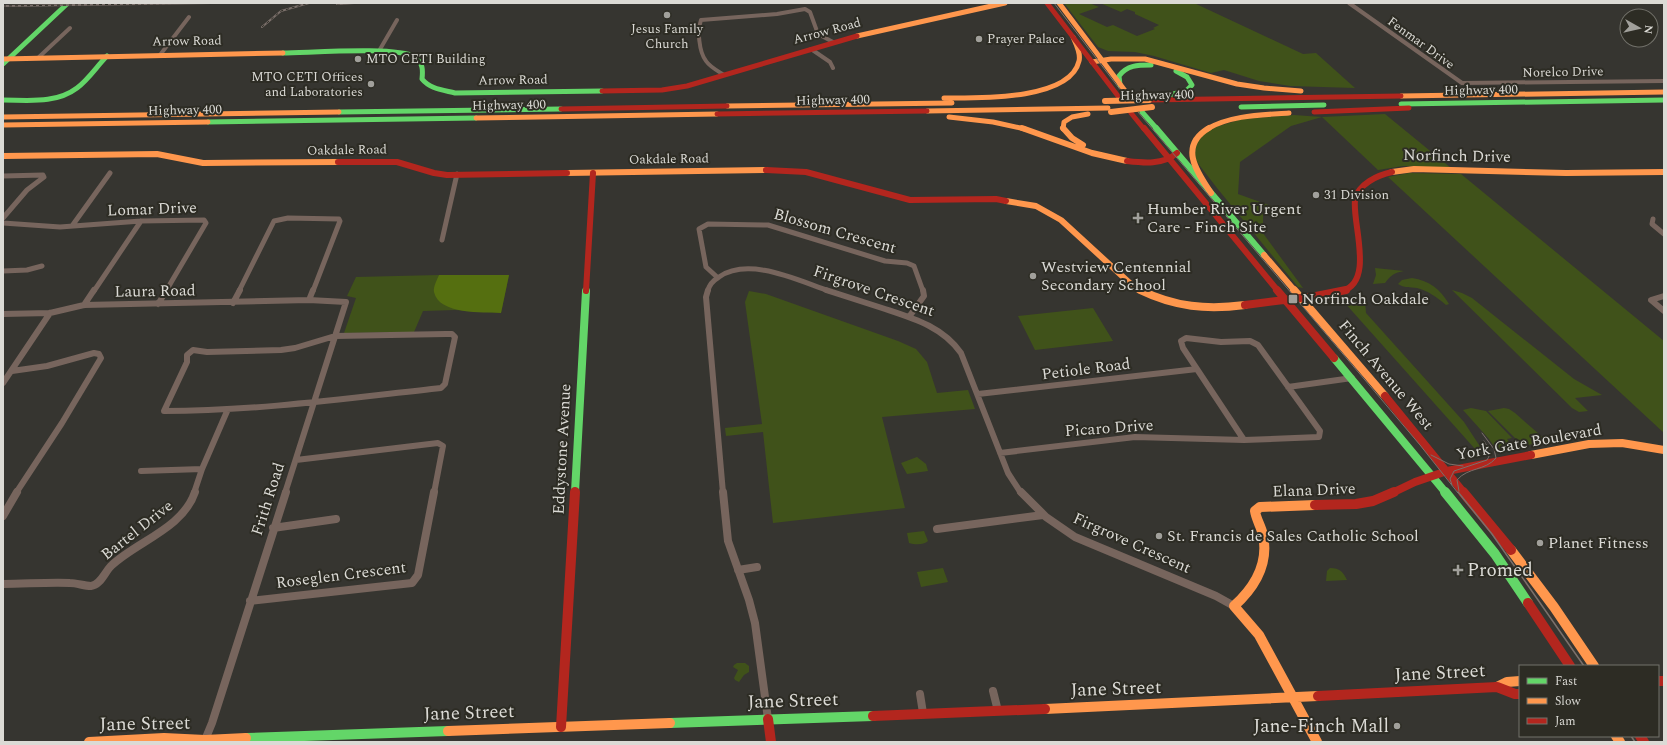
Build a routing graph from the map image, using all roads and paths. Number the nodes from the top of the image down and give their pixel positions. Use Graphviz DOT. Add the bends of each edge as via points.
graph roads {
  1 [pos="68,3"];
  2 [pos="1005,3"];
  3 [pos="1047,3"];
  4 [pos="1059,3"];
  5 [pos="1349,3"];
  6 [pos="189,17"];
  7 [pos="397,20"];
  8 [pos="70,28"];
  9 [pos="1073,37"];
  10 [pos="833,42"];
  11 [pos="811,49"];
  12 [pos="379,51"];
  13 [pos="160,55"];
  14 [pos="107,56"];
  15 [pos="36,57"];
  16 [pos="6,59"];
  17 [pos="1101,60"];
  18 [pos="1092,62"];
  19 [pos="833,68"];
  20 [pos="724,75"];
  21 [pos="1664,81"];
  22 [pos="1462,83"];
  23 [pos="1120,85"];
  24 [pos="1664,92"];
  25 [pos="1446,95"];
  26 [pos="1118,96"];
  27 [pos="1129,96"];
  28 [pos="3,100"];
  29 [pos="1664,100"];
  30 [pos="1150,102"];
  31 [pos="910,103"];
  32 [pos="1471,103"];
  33 [pos="1108,107"];
  34 [pos="1142,112"];
  35 [pos="829,113"];
  36 [pos="1131,113"];
  37 [pos="3,117"];
  38 [pos="3,125"];
  39 [pos="1177,154"];
  40 [pos="3,157"];
  41 [pos="1166,158"];
  42 [pos="1664,172"];
  43 [pos="110,173"];
  44 [pos="593,173"];
  45 [pos="457,174"];
  46 [pos="3,176"];
  47 [pos="1211,193"];
  48 [pos="3,218"];
  49 [pos="1653,219"];
  50 [pos="142,221"];
  51 [pos="3,223"];
  52 [pos="72,226"];
  53 [pos="1664,234"];
  54 [pos="442,240"];
  55 [pos="42,266"];
  56 [pos="3,271"];
  57 [pos="717,277"];
  58 [pos="1664,296"];
  59 [pos="1301,298"];
  60 [pos="1286,299"];
  61 [pos="309,300"];
  62 [pos="233,303"];
  63 [pos="158,304"];
  64 [pos="84,305"];
  65 [pos="1664,311"];
  66 [pos="50,313"];
  67 [pos="3,314"];
  68 [pos="910,317"];
  69 [pos="335,336"];
  70 [pos="1197,369"];
  71 [pos="12,371"];
  72 [pos="1352,378"];
  73 [pos="3,383"];
  74 [pos="1288,387"];
  75 [pos="978,394"];
  76 [pos="314,401"];
  77 [pos="228,410"];
  78 [pos="1244,441"];
  79 [pos="1664,450"];
  80 [pos="1000,452"];
  81 [pos="296,460"];
  82 [pos="202,470"];
  83 [pos="141,471"];
  84 [pos="1447,472"];
  85 [pos="1432,476"];
  86 [pos="1043,515"];
  87 [pos="3,516"];
  88 [pos="336,519"];
  89 [pos="273,528"];
  90 [pos="937,529"];
  91 [pos="757,567"];
  92 [pos="738,570"];
  93 [pos="3,584"];
  94 [pos="250,600"];
  95 [pos="1234,606"];
  96 [pos="1569,665"];
  97 [pos="1593,665"];
  98 [pos="1519,681"];
  99 [pos="1497,687"];
  100 [pos="992,691"];
  101 [pos="920,694"];
  102 [pos="1519,694"];
  103 [pos="1292,698"];
  104 [pos="998,712"];
  105 [pos="922,713"];
  106 [pos="768,719"];
  107 [pos="561,726"];
  108 [pos="205,740"];
  109 [pos="290,740"];
  110 [pos="89,742"];
  111 [pos="771,742"];
  112 [pos="1317,742"];
  1 -- 16 [label="main road"];
  2 -- 10 [label="main road, Arrow Road"];
  3 -- 9 [label="main road"];
  4 -- 17 [label="main road"];
  5 -- 22 [label="street, Fenmar Drive"];
  6 -- 13 [label="street"];
  7 -- 12 [label="street"];
  8 -- 15 [label="street"];
  9 -- 18 [label="main road"];
  9 -- 31 [label="main road" via="1080,57 1079,64 1070,76 1048,89 1032,93 926,99"];
  10 -- 11 [label="main road, Arrow Road"];
  10 -- 20 [label="street" via="818,34 810,12 805,9 778,14 701,20 698,25 703,57"];
  11 -- 19 [label="street" via="830,62"];
  11 -- 20 [label="main road, Arrow Road"];
  12 -- 13 [label="main road, Arrow Road"];
  12 -- 20 [label="main road, Arrow Road" via="412,56 421,63 422,79 428,86 463,93 662,90 683,87"];
  13 -- 14 [label="main road, Arrow Road"];
  14 -- 15 [label="main road, Arrow Road"];
  14 -- 28 [label="main road" via="67,94 46,99"];
  15 -- 16 [label="main road, Arrow Road"];
  17 -- 18 [label="main road"];
  17 -- 23 [label="main road"];
  17 -- 25 [label="main road" via="1156,60 1229,82 1274,90"];
  18 -- 26 [label="main road"];
  21 -- 22 [label="street, Norelco Drive"];
  23 -- 27 [label="main road"];
  23 -- 30 [label="main road" via="1119,76 1124,70 1132,66 1147,65 1178,72 1192,83 1190,88 1182,93"];
  24 -- 25 [label="main road, Highway 400"];
  25 -- 30 [label="main road, Highway 400"];
  29 -- 32 [label="main road, Highway 400"];
  30 -- 32 [label="main road, Highway 400"];
  30 -- 33 [label="main road, bridge"];
  31 -- 33 [label="main road, Highway 400"];
  31 -- 37 [label="main road, Highway 400"];
  32 -- 47 [label="main road" via="1424,108 1267,114 1219,123 1203,131 1192,146 1193,160"];
  33 -- 35 [label="main road, Highway 400"];
  33 -- 41 [label="main road" via="1072,117 1064,122 1063,129 1076,142 1104,152"];
  34 -- 39 [label="main road, Finch Avenue West"];
  35 -- 38 [label="main road, Highway 400"];
  35 -- 41 [label="main road" via="990,121 1030,131 1102,158 1135,162"];
  36 -- 41 [label="main road, Finch Avenue West"];
  39 -- 41 [label="main road" via="1173,158"];
  39 -- 47 [label="main road, Finch Avenue West"];
  40 -- 45 [label="main road, Oakdale Road" via="162,154 203,164 397,162 436,174"];
  41 -- 60 [label="main road, Finch Avenue West"];
  42 -- 59 [label="main road, Norfinch Drive" via="1566,173 1414,169 1378,175 1364,183 1355,200 1360,263 1359,274 1354,283 1344,290"];
  43 -- 52 [label="street"];
  44 -- 45 [label="main road, Oakdale Road"];
  44 -- 60 [label="main road, Oakdale Road" via="781,170 806,172 910,200 1017,201 1036,206 1060,220 1133,286 1159,299 1188,306 1230,307"];
  44 -- 107 [label="main road, Eddystone Avenue"];
  45 -- 54 [label="street"];
  46 -- 48 [label="street" via="44,175 21,195"];
  47 -- 59 [label="main road, Finch Avenue West"];
  49 -- 53 [label="street" via="1652,224"];
  50 -- 52 [label="street, Lomar Drive"];
  50 -- 63 [label="street, Lomar Drive" via="206,221"];
  50 -- 64 [label="street"];
  51 -- 52 [label="street, Lomar Drive"];
  55 -- 56 [label="street" via="27,270"];
  57 -- 68 [label="street, Firgrove Crescent" via="744,269 766,270"];
  57 -- 68 [label="street, Blossom Crescent" via="706,267 699,229 701,226 768,225 885,261 914,266 924,296"];
  57 -- 92 [label="street" via="709,287 706,297 726,532"];
  58 -- 65 [label="street" via="1651,300"];
  59 -- 60 [label="main road, Norfinch Drive"];
  59 -- 84 [label="main road, Finch Avenue West"];
  60 -- 72 [label="main road, Finch Avenue West"];
  61 -- 62 [label="street, Laura Road"];
  61 -- 62 [label="street" via="339,219 282,218 274,221"];
  61 -- 69 [label="street, Frith Road" via="346,302"];
  62 -- 63 [label="street, Laura Road"];
  63 -- 64 [label="street, Laura Road"];
  64 -- 66 [label="street, Laura Road"];
  66 -- 67 [label="street, Laura Road"];
  66 -- 71 [label="street"];
  68 -- 75 [label="street, Firgrove Crescent" via="937,329 955,343"];
  69 -- 76 [label="street, Frith Road"];
  69 -- 76 [label="street" via="452,334 455,337 443,387"];
  69 -- 77 [label="street" via="288,350 190,351 164,411"];
  70 -- 74 [label="street" via="1182,344 1183,339 1250,341 1258,345"];
  70 -- 75 [label="street, Petiole Road"];
  70 -- 78 [label="street"];
  71 -- 73 [label="street"];
  71 -- 87 [label="street" via="47,366 94,353 99,354 101,358"];
  72 -- 74 [label="street"];
  72 -- 85 [label="main road, Finch Avenue West"];
  74 -- 78 [label="street, Picaro Drive" via="1320,431 1320,437"];
  75 -- 80 [label="street, Firgrove Crescent"];
  76 -- 77 [label="street"];
  76 -- 81 [label="street, Frith Road"];
  77 -- 82 [label="street, Bartel Drive"];
  78 -- 80 [label="street, Picaro Drive" via="1135,437"];
  79 -- 84 [label="main road, York Gate Boulevard" via="1634,444 1603,442"];
  80 -- 86 [label="street, Firgrove Crescent" via="1017,487"];
  81 -- 89 [label="street, Frith Road"];
  81 -- 94 [label="street, Roseglen Crescent" via="438,444 443,446 418,575 412,583"];
  82 -- 83 [label="street"];
  82 -- 93 [label="street, Bartel Drive" via="192,500 180,516 111,565 95,585"];
  84 -- 85 [label="main road, York Gate Boulevard"];
  84 -- 97 [label="main road, Finch Avenue West" via="1520,561"];
  85 -- 95 [label="main road, Elana Drive" via="1373,501 1257,508 1255,516 1265,542 1265,561 1259,580"];
  85 -- 96 [label="main road, Finch Avenue West" via="1495,554"];
  86 -- 90 [label="street"];
  86 -- 95 [label="street, Firgrove Crescent" via="1075,537 1216,596"];
  88 -- 89 [label="street"];
  89 -- 94 [label="street, Frith Road"];
  91 -- 92 [label="street"];
  92 -- 106 [label="street" via="757,632"];
  94 -- 108 [label="street, Frith Road"];
  95 -- 103 [label="main road, Firgrove Crescent" via="1259,636"];
  98 -- 99 [label="main road, Jane Street" via="1507,682"];
  99 -- 102 [label="main road, Jane Street"];
  99 -- 103 [label="main road, Jane Street"];
  100 -- 104 [label="street"];
  101 -- 105 [label="street"];
  103 -- 104 [label="main road, Jane Street"];
  103 -- 112 [label="main road, Firgrove Crescent"];
  104 -- 105 [label="main road, Jane Street"];
  105 -- 106 [label="main road, Jane Street"];
  106 -- 107 [label="main road, Jane Street"];
  106 -- 111 [label="main road"];
  107 -- 109 [label="main road, Jane Street"];
  108 -- 109 [label="main road, Jane Street"];
  108 -- 110 [label="main road, Jane Street" via="164,738"];
}
